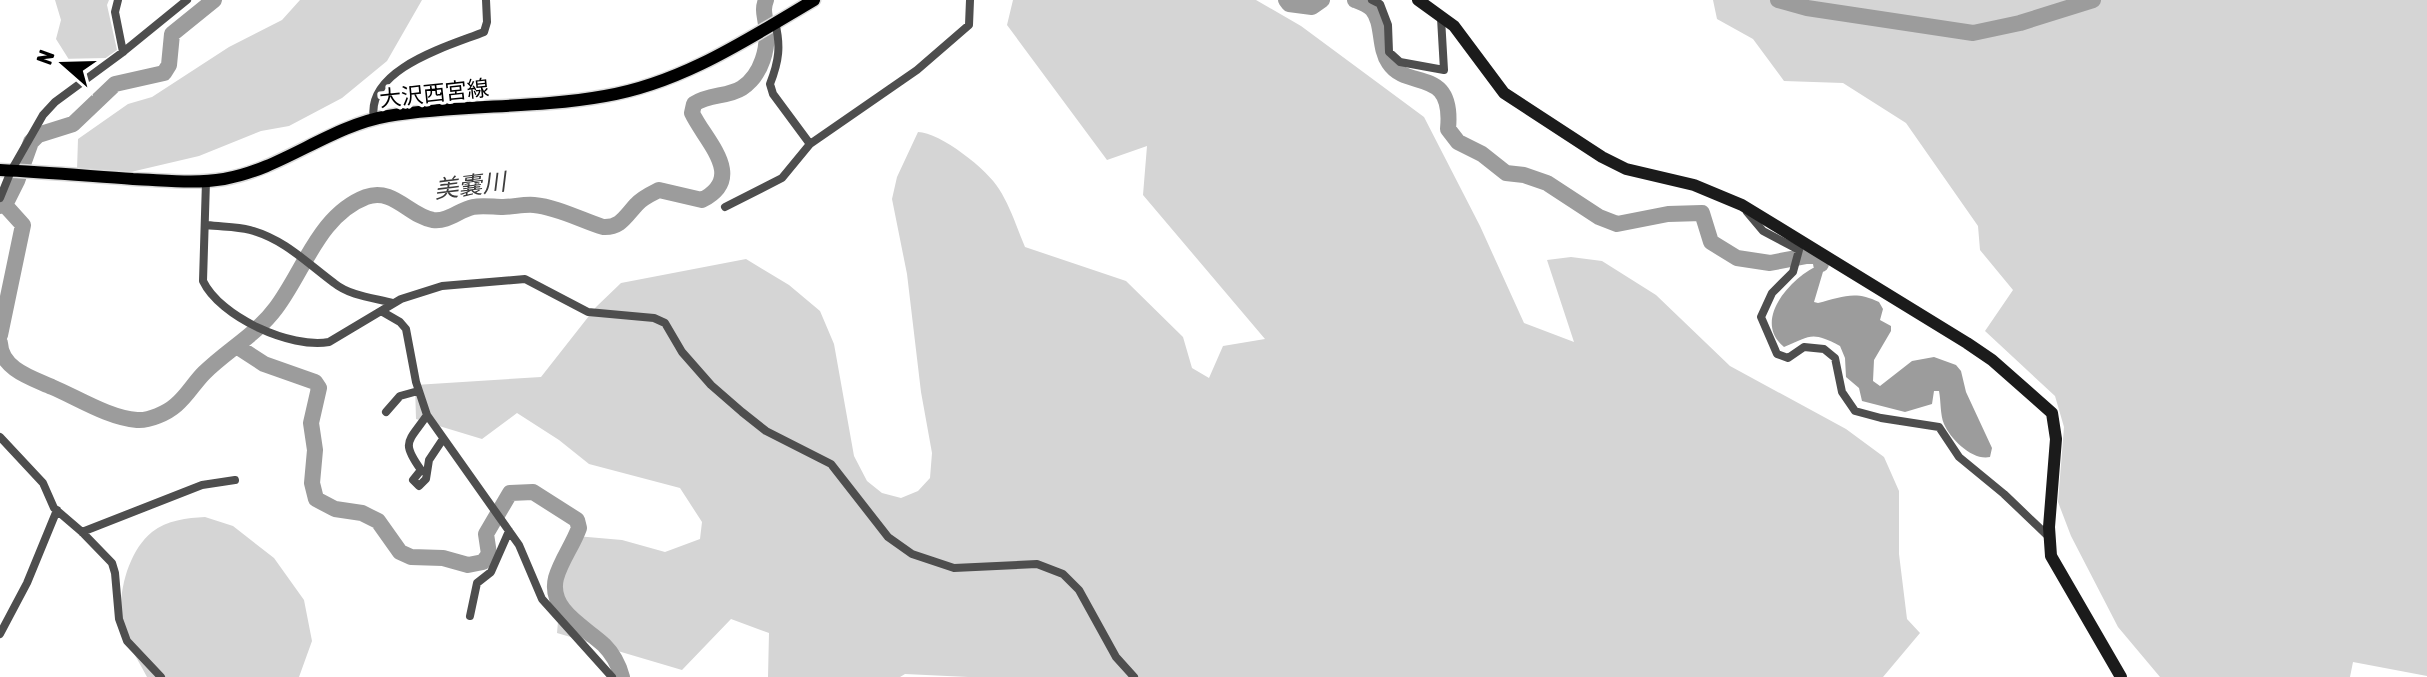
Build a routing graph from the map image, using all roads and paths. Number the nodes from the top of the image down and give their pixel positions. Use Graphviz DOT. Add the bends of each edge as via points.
graph roads {
  1 [pos="118,0"];
  2 [pos="187,0"];
  3 [pos="486,0"];
  4 [pos="814,0"];
  5 [pos="970,0"];
  6 [pos="1372,0"];
  7 [pos="1418,0"];
  8 [pos="1441,18"];
  9 [pos="774,23"];
  10 [pos="123,52"];
  11 [pos="374,119"];
  12 [pos="810,144"];
  13 [pos="13,171"];
  14 [pos="206,181"];
  15 [pos="1,194"];
  16 [pos="1742,205"];
  17 [pos="725,207"];
  18 [pos="207,225"];
  19 [pos="394,303"];
  20 [pos="381,311"];
  21 [pos="418,391"];
  22 [pos="386,412"];
  23 [pos="427,415"];
  24 [pos="0,437"];
  25 [pos="443,439"];
  26 [pos="235,480"];
  27 [pos="57,510"];
  28 [pos="509,531"];
  29 [pos="82,532"];
  30 [pos="2049,538"];
  31 [pos="470,616"];
  32 [pos="0,634"];
  33 [pos="161,677"];
  34 [pos="612,677"];
  35 [pos="1134,677"];
  36 [pos="2121,677"];
  1 -- 10 [label="street" via="115,12"];
  2 -- 10 [label="street"];
  3 -- 11 [label="street" via="484,32 403,66 379,94"];
  4 -- 9 [label="main road, 大沢西宮線"];
  5 -- 12 [label="street" via="969,25 917,70"];
  6 -- 8 [label="street" via="1380,4 1388,25 1389,52 1400,62 1444,70"];
  7 -- 8 [label="street"];
  8 -- 16 [label="street" via="1465,37 1504,93 1602,157"];
  9 -- 11 [label="main road, 大沢西宮線" via="713,59 608,96"];
  9 -- 12 [label="street" via="780,44 770,84"];
  10 -- 13 [label="street" via="55,102"];
  11 -- 14 [label="main road, 大沢西宮線" via="253,171"];
  12 -- 17 [label="street" via="782,178"];
  13 -- 14 [label="main road, 大沢西宮線"];
  13 -- 15 [label="street"];
  14 -- 18 [label="street"];
  16 -- 30 [label="street" via="1967,343 2052,413 2056,439"];
  16 -- 30 [label="street" via="1763,231 1799,250 1793,272 1772,293 1761,317 1777,354 1788,358 1804,347 1824,349 1835,358 1842,392 1855,411 1939,427 1959,457"];
  18 -- 19 [label="street" via="249,230 291,249 354,293"];
  18 -- 20 [label="street" via="203,281 249,323 301,343 329,342"];
  19 -- 20 [label="street"];
  19 -- 35 [label="street" via="442,286 525,279 588,312 645,316 665,323 711,385 766,431 831,464 888,537 912,554 954,568 1037,564 1063,574 1079,590 1116,657"];
  20 -- 21 [label="street" via="406,329"];
  21 -- 22 [label="street" via="400,396"];
  21 -- 23 [label="street"];
  23 -- 25 [label="street"];
  23 -- 25 [label="street" via="407,444 421,470 413,480 419,486"];
  24 -- 27 [label="street" via="43,483"];
  25 -- 28 [label="street"];
  26 -- 29 [label="street" via="202,485"];
  27 -- 29 [label="street"];
  27 -- 32 [label="street"];
  28 -- 31 [label="street" via="491,572 477,583"];
  28 -- 34 [label="street" via="542,599"];
  29 -- 33 [label="street" via="112,563 127,641"];
  30 -- 36 [label="street" via="2051,556"];
}
